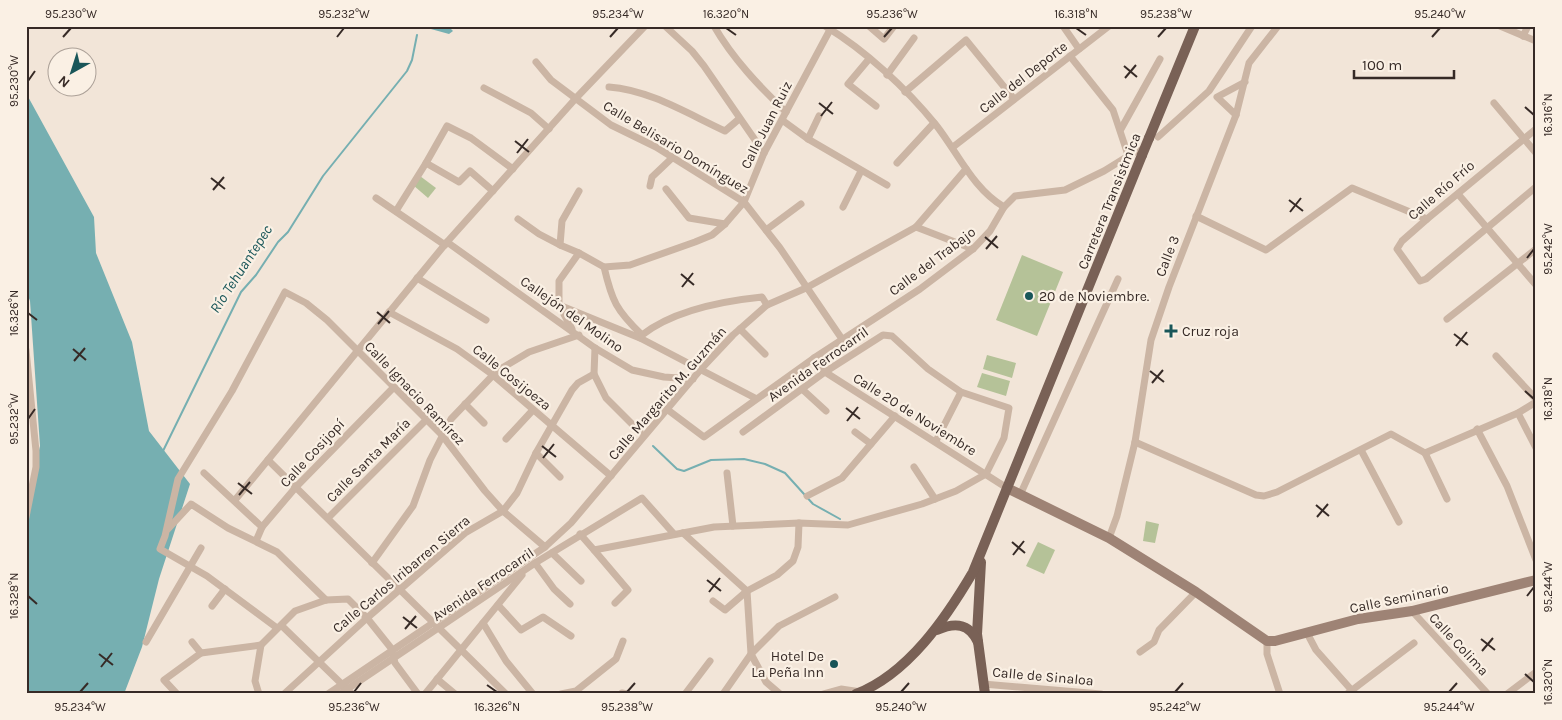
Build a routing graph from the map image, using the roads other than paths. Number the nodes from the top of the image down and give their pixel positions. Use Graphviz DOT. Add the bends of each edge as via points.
graph roads {
  1 [pos="645,26"];
  2 [pos="665,26"];
  3 [pos="714,26"];
  4 [pos="869,26"];
  5 [pos="894,26"];
  6 [pos="1063,26"];
  7 [pos="1109,26"];
  8 [pos="1195,26"];
  9 [pos="1252,26"];
  10 [pos="1278,26"];
  11 [pos="1500,26"];
  12 [pos="1528,26"];
  13 [pos="829,28"];
  14 [pos="1523,36"];
  15 [pos="914,38"];
  16 [pos="1536,41"];
  17 [pos="1079,49"];
  18 [pos="1070,56"];
  19 [pos="869,59"];
  20 [pos="1160,59"];
  21 [pos="536,62"];
  22 [pos="887,75"];
  23 [pos="1245,82"];
  24 [pos="609,87"];
  25 [pos="484,88"];
  26 [pos="1209,91"];
  27 [pos="905,92"];
  28 [pos="1217,97"];
  29 [pos="576,99"];
  30 [pos="1014,99"];
  31 [pos="1494,103"];
  32 [pos="876,106"];
  33 [pos="786,112"];
  34 [pos="1236,115"];
  35 [pos="819,116"];
  36 [pos="739,119"];
  37 [pos="782,120"];
  38 [pos="934,123"];
  39 [pos="549,129"];
  40 [pos="1121,129"];
  41 [pos="1536,129"];
  42 [pos="1153,138"];
  43 [pos="808,139"];
  44 [pos="1524,139"];
  45 [pos="953,147"];
  46 [pos="1140,152"];
  47 [pos="764,153"];
  48 [pos="1536,153"];
  49 [pos="1128,155"];
  50 [pos="672,158"];
  51 [pos="426,163"];
  52 [pos="897,163"];
  53 [pos="513,169"];
  54 [pos="966,169"];
  55 [pos="861,171"];
  56 [pos="888,185"];
  57 [pos="650,186"];
  58 [pos="1536,187"];
  59 [pos="666,189"];
  60 [pos="492,191"];
  61 [pos="579,191"];
  62 [pos="1458,194"];
  63 [pos="376,198"];
  64 [pos="744,202"];
  65 [pos="800,204"];
  66 [pos="843,207"];
  67 [pos="1004,207"];
  68 [pos="396,211"];
  69 [pos="1196,216"];
  70 [pos="518,219"];
  71 [pos="1427,219"];
  72 [pos="725,224"];
  73 [pos="916,227"];
  74 [pos="1488,227"];
  75 [pos="766,230"];
  76 [pos="446,244"];
  77 [pos="560,245"];
  78 [pos="973,249"];
  79 [pos="1536,249"];
  80 [pos="579,253"];
  81 [pos="1518,263"];
  82 [pos="604,267"];
  83 [pos="417,278"];
  84 [pos="1118,279"];
  85 [pos="1536,285"];
  86 [pos="806,288"];
  87 [pos="559,305"];
  88 [pos="767,305"];
  89 [pos="388,312"];
  90 [pos="1447,319"];
  91 [pos="486,320"];
  92 [pos="740,329"];
  93 [pos="576,333"];
  94 [pos="641,336"];
  95 [pos="842,339"];
  96 [pos="595,348"];
  97 [pos="26,350"];
  98 [pos="356,350"];
  99 [pos="765,354"];
  100 [pos="1496,356"];
  101 [pos="814,358"];
  102 [pos="701,370"];
  103 [pos="825,372"];
  104 [pos="594,374"];
  105 [pos="493,375"];
  106 [pos="693,380"];
  107 [pos="394,387"];
  108 [pos="802,389"];
  109 [pos="961,392"];
  110 [pos="755,398"];
  111 [pos="1536,401"];
  112 [pos="465,404"];
  113 [pos="533,410"];
  114 [pos="668,410"];
  115 [pos="826,411"];
  116 [pos="1518,413"];
  117 [pos="896,416"];
  118 [pos="426,420"];
  119 [pos="484,423"];
  120 [pos="552,425"];
  121 [pos="1477,430"];
  122 [pos="640,432"];
  123 [pos="743,432"];
  124 [pos="856,432"];
  125 [pos="442,435"];
  126 [pos="506,439"];
  127 [pos="936,441"];
  128 [pos="1135,442"];
  129 [pos="871,444"];
  130 [pos="1536,448"];
  131 [pos="1361,450"];
  132 [pos="536,452"];
  133 [pos="1425,453"];
  134 [pos="268,460"];
  135 [pos="914,467"];
  136 [pos="204,472"];
  137 [pos="727,473"];
  138 [pos="986,474"];
  139 [pos="611,476"];
  140 [pos="560,477"];
  141 [pos="296,488"];
  142 [pos="1007,488"];
  143 [pos="1020,495"];
  144 [pos="807,496"];
  145 [pos="935,499"];
  146 [pos="1447,499"];
  147 [pos="235,500"];
  148 [pos="503,510"];
  149 [pos="26,517"];
  150 [pos="328,518"];
  151 [pos="1399,522"];
  152 [pos="799,523"];
  153 [pos="733,526"];
  154 [pos="262,527"];
  155 [pos="167,530"];
  156 [pos="683,533"];
  157 [pos="580,534"];
  158 [pos="674,534"];
  159 [pos="1108,538"];
  160 [pos="256,541"];
  161 [pos="545,547"];
  162 [pos="1534,547"];
  163 [pos="201,548"];
  164 [pos="594,550"];
  165 [pos="552,553"];
  166 [pos="983,554"];
  167 [pos="1536,560"];
  168 [pos="372,563"];
  169 [pos="535,563"];
  170 [pos="190,566"];
  171 [pos="525,570"];
  172 [pos="1536,580"];
  173 [pos="581,581"];
  174 [pos="226,589"];
  175 [pos="400,591"];
  176 [pos="747,592"];
  177 [pos="1196,592"];
  178 [pos="834,597"];
  179 [pos="326,600"];
  180 [pos="713,600"];
  181 [pos="615,603"];
  182 [pos="570,604"];
  183 [pos="498,605"];
  184 [pos="212,606"];
  185 [pos="1412,611"];
  186 [pos="367,618"];
  187 [pos="433,622"];
  188 [pos="483,623"];
  189 [pos="279,627"];
  190 [pos="440,628"];
  191 [pos="936,630"];
  192 [pos="1308,633"];
  193 [pos="571,636"];
  194 [pos="623,640"];
  195 [pos="1267,641"];
  196 [pos="146,642"];
  197 [pos="192,642"];
  198 [pos="978,643"];
  199 [pos="1414,643"];
  200 [pos="261,645"];
  201 [pos="462,648"];
  202 [pos="392,651"];
  203 [pos="1140,652"];
  204 [pos="201,653"];
  205 [pos="751,654"];
  206 [pos="394,659"];
  207 [pos="710,661"];
  208 [pos="319,662"];
  209 [pos="1536,672"];
  210 [pos="437,679"];
  211 [pos="347,689"];
  212 [pos="984,689"];
  213 [pos="858,693"];
  214 [pos="1351,693"];
  215 [pos="177,694"];
  216 [pos="259,694"];
  217 [pos="284,694"];
  218 [pos="328,694"];
  219 [pos="340,694"];
  220 [pos="418,694"];
  221 [pos="425,694"];
  222 [pos="455,694"];
  223 [pos="506,694"];
  224 [pos="533,694"];
  225 [pos="561,694"];
  226 [pos="622,694"];
  227 [pos="627,694"];
  228 [pos="685,694"];
  229 [pos="723,694"];
  230 [pos="780,694"];
  231 [pos="822,694"];
  232 [pos="1101,694"];
  233 [pos="1280,694"];
  234 [pos="1488,694"];
  235 [pos="1506,694"];
  1 -- 29 [label="street"];
  2 -- 36 [label="street" via="692,51"];
  3 -- 33 [label="street" via="731,53"];
  4 -- 5 [label="street" via="884,39"];
  6 -- 17 [label="street"];
  7 -- 17 [label="street, Calle del Deporte"];
  8 -- 42 [label="main road, Carretera Transistmica"];
  9 -- 26 [label="street"];
  10 -- 23 [label="street, Calle 3" via="1249,63"];
  11 -- 14 [label="street"];
  12 -- 14 [label="street"];
  13 -- 19 [label="street"];
  13 -- 33 [label="street, Calle Juan Ruiz"];
  14 -- 16 [label="street"];
  15 -- 22 [label="street"];
  17 -- 18 [label="street, Calle del Deporte"];
  18 -- 30 [label="street, Calle del Deporte"];
  18 -- 40 [label="street" via="1113,110"];
  19 -- 22 [label="street"];
  19 -- 32 [label="street" via="848,84"];
  20 -- 40 [label="street"];
  21 -- 29 [label="street, Calle Belisario Domínguez" via="551,80"];
  22 -- 27 [label="street"];
  23 -- 28 [label="street"];
  23 -- 34 [label="street, Calle 3"];
  24 -- 36 [label="street" via="646,94 725,131"];
  25 -- 39 [label="street" via="531,113"];
  26 -- 28 [label="street"];
  26 -- 42 [label="street"];
  27 -- 30 [label="street" via="966,40"];
  27 -- 38 [label="street"];
  28 -- 34 [label="street"];
  29 -- 39 [label="street"];
  29 -- 50 [label="street, Calle Belisario Domínguez" via="611,125"];
  30 -- 45 [label="street, Calle del Deporte"];
  31 -- 44 [label="street"];
  33 -- 37 [label="street, Calle Juan Ruiz"];
  34 -- 69 [label="street, Calle 3"];
  35 -- 43 [label="street"];
  36 -- 47 [label="street"];
  37 -- 43 [label="street"];
  37 -- 47 [label="street, Calle Juan Ruiz"];
  38 -- 45 [label="street"];
  38 -- 52 [label="street"];
  39 -- 53 [label="street"];
  40 -- 49 [label="street"];
  41 -- 44 [label="street, Calle Río Frío"];
  42 -- 46 [label="main road, Carretera Transistmica, bridge"];
  43 -- 55 [label="street"];
  44 -- 48 [label="street"];
  44 -- 62 [label="street, Calle Río Frío"];
  45 -- 54 [label="street"];
  46 -- 49 [label="street"];
  46 -- 142 [label="main road, Carretera Transistmica"];
  47 -- 64 [label="street, Calle Juan Ruiz"];
  49 -- 67 [label="street" via="1065,190 1015,196"];
  50 -- 57 [label="street" via="652,177"];
  50 -- 64 [label="street, Calle Belisario Domínguez"];
  51 -- 53 [label="street" via="447,126 471,138"];
  51 -- 60 [label="street" via="459,182 470,171"];
  51 -- 68 [label="street"];
  53 -- 60 [label="street"];
  54 -- 67 [label="street" via="989,198"];
  54 -- 73 [label="street, Calle Margarito M. Guzmán"];
  55 -- 56 [label="street"];
  55 -- 66 [label="street"];
  58 -- 74 [label="street"];
  59 -- 72 [label="street" via="689,218"];
  60 -- 76 [label="street"];
  61 -- 77 [label="street" via="562,221"];
  62 -- 71 [label="street, Calle Río Frío"];
  62 -- 74 [label="street"];
  63 -- 68 [label="street, Callejón del Molino"];
  64 -- 72 [label="street, Calle Juan Ruiz"];
  64 -- 75 [label="street, Calle Belisario Domínguez"];
  65 -- 75 [label="street"];
  67 -- 78 [label="street, Calle del Trabajo" via="990,232"];
  68 -- 76 [label="street, Callejón del Molino"];
  69 -- 71 [label="street" via="1266,250 1352,188"];
  69 -- 128 [label="street, Calle 3" via="1152,340"];
  70 -- 77 [label="street"];
  71 -- 74 [label="street, Calle Río Frío" via="1397,249 1420,281"];
  72 -- 82 [label="street, Calle Juan Ruiz" via="712,235 648,260 630,266"];
  73 -- 78 [label="street"];
  73 -- 86 [label="street, Calle Margarito M. Guzmán"];
  74 -- 81 [label="street"];
  75 -- 86 [label="street, Calle Belisario Domínguez"];
  76 -- 83 [label="street"];
  76 -- 93 [label="street, Callejón del Molino"];
  77 -- 80 [label="street"];
  78 -- 95 [label="street, Calle del Trabajo" via="920,289"];
  79 -- 81 [label="street"];
  80 -- 82 [label="street"];
  80 -- 87 [label="street" via="559,281"];
  81 -- 85 [label="street"];
  81 -- 90 [label="street"];
  82 -- 94 [label="street" via="612,299"];
  83 -- 89 [label="street"];
  83 -- 91 [label="street"];
  84 -- 143 [label="street"];
  86 -- 88 [label="street, Calle Margarito M. Guzmán"];
  86 -- 95 [label="street, Calle Belisario Domínguez"];
  87 -- 93 [label="street"];
  87 -- 94 [label="street"];
  88 -- 92 [label="street, Calle Margarito M. Guzmán"];
  88 -- 94 [label="street" via="762,297 692,311 656,325"];
  89 -- 98 [label="street"];
  89 -- 105 [label="street, Calle Cosijoeza" via="457,350"];
  92 -- 99 [label="street"];
  92 -- 102 [label="street, Calle Margarito M. Guzmán"];
  93 -- 96 [label="street, Callejón del Molino"];
  93 -- 105 [label="street" via="530,352"];
  94 -- 102 [label="street"];
  95 -- 101 [label="street, Calle del Trabajo"];
  96 -- 104 [label="street"];
  96 -- 106 [label="street, Callejón del Molino" via="632,370"];
  97 -- 149 [label="street" via="36,467"];
  98 -- 107 [label="street, Calle Ignacio Ramírez"];
  98 -- 134 [label="street"];
  98 -- 155 [label="street, Calle Ignacio Ramírez" via="328,320 285,292 232,390 178,479"];
  100 -- 111 [label="street"];
  101 -- 103 [label="street, Calle 20 de Noviembre"];
  101 -- 110 [label="street, Calle del Trabajo"];
  102 -- 106 [label="street, Calle Margarito M. Guzmán"];
  102 -- 110 [label="street"];
  103 -- 108 [label="street, Avenida Ferrocarril"];
  103 -- 109 [label="street, Avenida Ferrocarril" via="883,334 892,336 928,369"];
  103 -- 117 [label="street, Calle 20 de Noviembre"];
  104 -- 120 [label="street, Calle Carlos Iribarren Sierra" via="572,390"];
  104 -- 122 [label="street" via="606,398"];
  105 -- 112 [label="street"];
  105 -- 113 [label="street, Calle Cosijoeza"];
  106 -- 114 [label="street, Calle Margarito M. Guzmán"];
  107 -- 118 [label="street, Calle Ignacio Ramírez"];
  107 -- 141 [label="street, Calle Cosijopí"];
  108 -- 115 [label="street"];
  108 -- 123 [label="street, Avenida Ferrocarril"];
  109 -- 127 [label="street"];
  109 -- 138 [label="street" via="1009,408 1004,438"];
  110 -- 114 [label="street, Calle del Trabajo" via="704,437"];
  111 -- 116 [label="street"];
  112 -- 119 [label="street"];
  112 -- 125 [label="street"];
  113 -- 120 [label="street, Calle Cosijoeza"];
  113 -- 126 [label="street"];
  114 -- 139 [label="street, Calle Margarito M. Guzmán"];
  116 -- 121 [label="street"];
  116 -- 130 [label="street"];
  117 -- 127 [label="street, Calle 20 de Noviembre"];
  117 -- 129 [label="street"];
  118 -- 125 [label="street, Calle Ignacio Ramírez"];
  118 -- 150 [label="street, Calle Santa María"];
  120 -- 132 [label="street, Calle Carlos Iribarren Sierra"];
  120 -- 139 [label="street, Calle Cosijoeza"];
  121 -- 133 [label="street"];
  121 -- 162 [label="street"];
  124 -- 129 [label="street"];
  125 -- 148 [label="street, Calle Ignacio Ramírez"];
  125 -- 168 [label="street" via="412,506"];
  127 -- 138 [label="street, Calle 20 de Noviembre"];
  128 -- 131 [label="street" via="1264,496"];
  128 -- 159 [label="street, Calle 3" via="1117,516"];
  129 -- 144 [label="street" via="842,478"];
  131 -- 133 [label="street" via="1391,434"];
  131 -- 151 [label="street"];
  132 -- 140 [label="street"];
  132 -- 148 [label="street, Calle Carlos Iribarren Sierra" via="517,493"];
  133 -- 146 [label="street"];
  134 -- 141 [label="street"];
  134 -- 147 [label="street"];
  135 -- 145 [label="street"];
  136 -- 147 [label="street"];
  137 -- 153 [label="street"];
  138 -- 142 [label="street, Calle 20 de Noviembre"];
  138 -- 145 [label="street"];
  139 -- 161 [label="street, Calle Margarito M. Guzmán" via="571,523"];
  141 -- 150 [label="street"];
  141 -- 154 [label="street, Calle Cosijopí"];
  142 -- 143 [label="street"];
  142 -- 166 [label="main road, Carretera Transistmica"];
  143 -- 159 [label="street"];
  145 -- 152 [label="street" via="848,525"];
  147 -- 154 [label="street"];
  148 -- 161 [label="street, Calle Ignacio Ramírez"];
  148 -- 175 [label="street, Calle Carlos Iribarren Sierra" via="466,533"];
  150 -- 168 [label="street"];
  152 -- 153 [label="street"];
  152 -- 176 [label="street" via="798,547 793,561 777,575"];
  153 -- 156 [label="street"];
  154 -- 160 [label="street, Calle Cosijopí"];
  155 -- 160 [label="street" via="191,504"];
  155 -- 170 [label="street" via="160,550"];
  156 -- 158 [label="street"];
  156 -- 176 [label="street"];
  157 -- 158 [label="street, Avenida Ferrocarril" via="642,498"];
  157 -- 164 [label="street"];
  157 -- 165 [label="street, Avenida Ferrocarril"];
  158 -- 164 [label="street"];
  159 -- 177 [label="street"];
  160 -- 179 [label="street" via="277,552"];
  161 -- 187 [label="street, Calle Margarito M. Guzmán"];
  162 -- 167 [label="street"];
  163 -- 170 [label="street"];
  164 -- 181 [label="street" via="628,590"];
  165 -- 169 [label="street, Avenida Ferrocarril"];
  165 -- 173 [label="street"];
  166 -- 191 [label="main road, Carretera Transistmica"];
  166 -- 198 [label="main road, Carretera Transistmica" via="979,579"];
  168 -- 175 [label="street"];
  169 -- 171 [label="street, Avenida Ferrocarril"];
  169 -- 182 [label="street"];
  170 -- 174 [label="street"];
  170 -- 196 [label="street"];
  171 -- 183 [label="street"];
  171 -- 190 [label="street, Avenida Ferrocarril"];
  172 -- 185 [label="street, Calle Seminario"];
  174 -- 184 [label="street"];
  174 -- 189 [label="street"];
  175 -- 186 [label="street, Calle Carlos Iribarren Sierra"];
  175 -- 187 [label="street"];
  176 -- 180 [label="street" via="725,610"];
  176 -- 205 [label="street"];
  177 -- 195 [label="street"];
  177 -- 203 [label="street" via="1159,630 1154,642"];
  178 -- 205 [label="street" via="779,626"];
  179 -- 186 [label="street" via="348,599"];
  179 -- 189 [label="street" via="295,611"];
  183 -- 188 [label="street"];
  183 -- 193 [label="street" via="521,630 543,617"];
  185 -- 192 [label="street, Calle Seminario" via="1358,619"];
  185 -- 234 [label="street, Calle Colima"];
  186 -- 202 [label="street"];
  186 -- 208 [label="street, Calle Carlos Iribarren Sierra"];
  187 -- 190 [label="street"];
  187 -- 202 [label="street, Calle Margarito M. Guzmán"];
  188 -- 201 [label="street"];
  188 -- 224 [label="street" via="506,661"];
  189 -- 200 [label="street"];
  189 -- 208 [label="street"];
  190 -- 201 [label="street"];
  190 -- 206 [label="street, Avenida Ferrocarril"];
  191 -- 198 [label="main road" via="957,624 974,634"];
  191 -- 213 [label="main road, Carretera Transistmica" via="891,674"];
  192 -- 195 [label="street, Calle Seminario"];
  192 -- 214 [label="street" via="1316,650"];
  194 -- 225 [label="street" via="616,659 576,691"];
  195 -- 233 [label="street"];
  197 -- 204 [label="street"];
  198 -- 212 [label="main road, Carretera Transistmica"];
  199 -- 214 [label="street"];
  200 -- 204 [label="street"];
  200 -- 216 [label="street" via="255,681"];
  201 -- 210 [label="street"];
  201 -- 223 [label="street"];
  202 -- 206 [label="street"];
  202 -- 211 [label="street, Calle Margarito M. Guzmán"];
  204 -- 215 [label="street" via="164,680"];
  205 -- 229 [label="street"];
  205 -- 230 [label="street" via="766,682"];
  206 -- 211 [label="street, Avenida Ferrocarril"];
  206 -- 220 [label="street"];
  207 -- 228 [label="street"];
  208 -- 211 [label="street"];
  208 -- 217 [label="street, Calle Carlos Iribarren Sierra"];
  209 -- 235 [label="street"];
  210 -- 221 [label="street"];
  210 -- 222 [label="street"];
  211 -- 218 [label="street"];
  211 -- 219 [label="street, Avenida Ferrocarril"];
  212 -- 232 [label="street, Calle de Sinaloa"];
  213 -- 231 [label="street" via="841,689"];
  226 -- 227 [label="street"];
}
